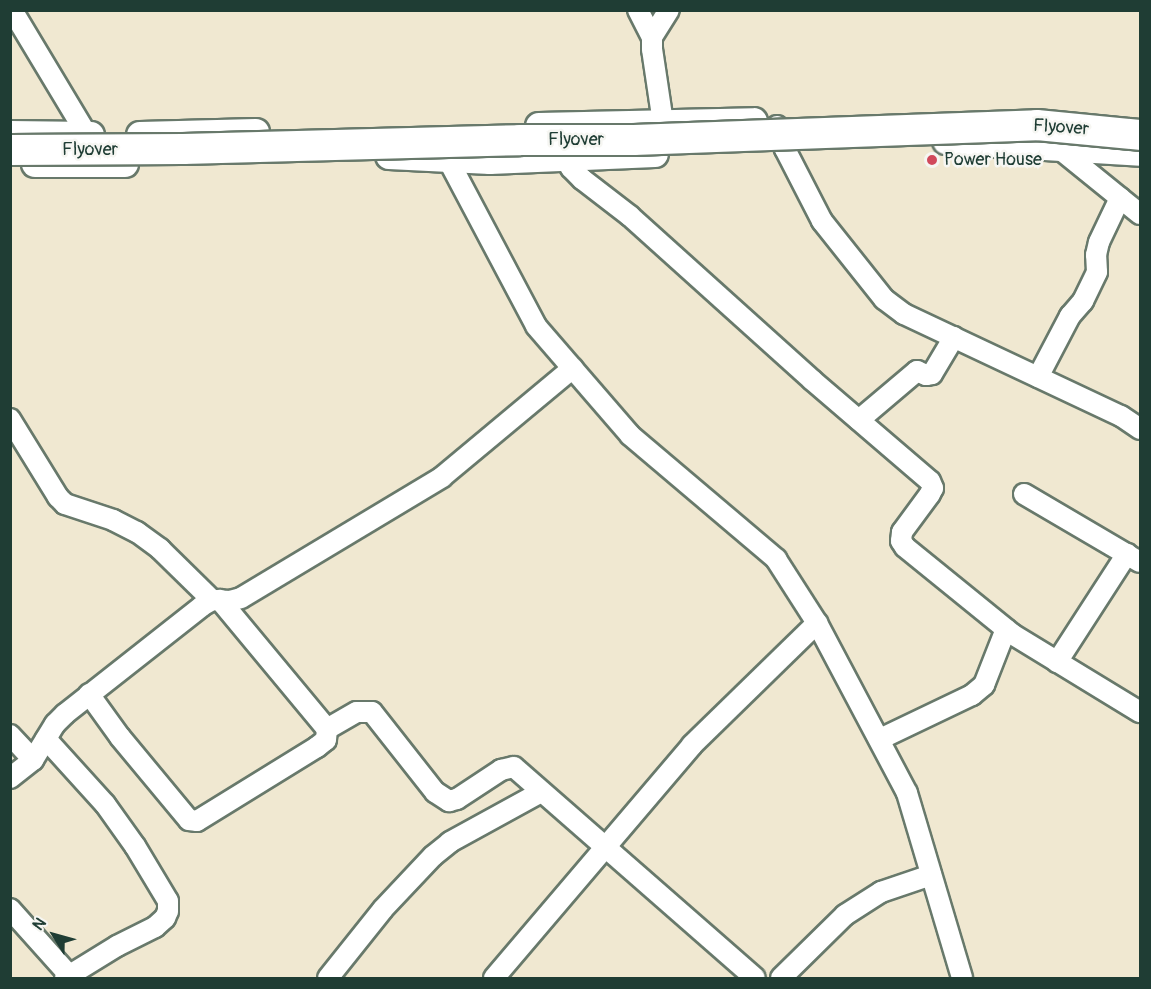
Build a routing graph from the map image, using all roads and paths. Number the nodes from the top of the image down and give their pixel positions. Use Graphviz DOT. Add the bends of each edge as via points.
graph roads {
  1 [pos="12,10"];
  2 [pos="638,10"];
  3 [pos="669,10"];
  4 [pos="652,37"];
  5 [pos="1054,116"];
  6 [pos="775,120"];
  7 [pos="1140,122"];
  8 [pos="663,123"];
  9 [pos="555,125"];
  10 [pos="432,128"];
  11 [pos="10,134"];
  12 [pos="88,135"];
  13 [pos="1140,135"];
  14 [pos="1057,147"];
  15 [pos="785,149"];
  16 [pos="10,150"];
  17 [pos="667,153"];
  18 [pos="1140,153"];
  19 [pos="565,157"];
  20 [pos="447,159"];
  21 [pos="10,163"];
  22 [pos="101,164"];
  23 [pos="1120,198"];
  24 [pos="1140,214"];
  25 [pos="954,337"];
  26 [pos="573,369"];
  27 [pos="1038,377"];
  28 [pos="10,418"];
  29 [pos="859,420"];
  30 [pos="1140,429"];
  31 [pos="1024,494"];
  32 [pos="1134,558"];
  33 [pos="216,600"];
  34 [pos="817,623"];
  35 [pos="1006,629"];
  36 [pos="1057,662"];
  37 [pos="89,694"];
  38 [pos="1140,712"];
  39 [pos="327,729"];
  40 [pos="10,735"];
  41 [pos="46,739"];
  42 [pos="880,740"];
  43 [pos="33,759"];
  44 [pos="10,778"];
  45 [pos="541,792"];
  46 [pos="605,849"];
  47 [pos="931,875"];
  48 [pos="10,909"];
  49 [pos="67,977"];
  50 [pos="328,978"];
  51 [pos="494,978"];
  52 [pos="755,978"];
  53 [pos="781,978"];
  54 [pos="962,978"];
  1 -- 12 [label="street"];
  2 -- 4 [label="street"];
  3 -- 4 [label="street"];
  4 -- 8 [label="street"];
  5 -- 6 [label="main road"];
  5 -- 7 [label="main road"];
  5 -- 14 [label="street"];
  6 -- 8 [label="main road"];
  6 -- 15 [label="street"];
  8 -- 9 [label="main road"];
  8 -- 17 [label="street"];
  9 -- 10 [label="main road"];
  9 -- 19 [label="street"];
  10 -- 12 [label="main road"];
  10 -- 20 [label="street"];
  11 -- 12 [label="main road"];
  12 -- 22 [label="street"];
  13 -- 16 [label="highway, Flyover, bridge" via="1036,125 634,140"];
  14 -- 15 [label="main road" via="954,140"];
  14 -- 18 [label="main road"];
  14 -- 23 [label="street"];
  15 -- 17 [label="main road"];
  15 -- 25 [label="street" via="822,222 884,299 904,314"];
  17 -- 19 [label="main road"];
  19 -- 20 [label="main road"];
  19 -- 29 [label="street" via="582,179 630,216"];
  20 -- 22 [label="main road" via="352,154"];
  20 -- 26 [label="street" via="536,326"];
  21 -- 22 [label="main road"];
  23 -- 24 [label="street"];
  23 -- 27 [label="street" via="1099,242 1097,272"];
  25 -- 27 [label="street"];
  25 -- 29 [label="street" via="932,374 917,371"];
  26 -- 33 [label="street" via="442,477 241,598"];
  26 -- 34 [label="street" via="630,435 776,559"];
  27 -- 30 [label="street"];
  28 -- 33 [label="street" via="65,504 137,532"];
  29 -- 35 [label="street" via="930,481 933,488 902,532 905,547"];
  31 -- 32 [label="street"];
  32 -- 36 [label="street"];
  33 -- 37 [label="street"];
  33 -- 39 [label="street"];
  34 -- 42 [label="street"];
  34 -- 46 [label="street" via="692,745"];
  35 -- 36 [label="street"];
  35 -- 42 [label="street" via="984,685 972,695"];
  36 -- 38 [label="street"];
  37 -- 39 [label="street" via="189,820 197,821 317,747 326,741"];
  37 -- 41 [label="street" via="55,724"];
  39 -- 45 [label="street" via="357,712 372,712 435,792 449,801 508,767 519,770"];
  40 -- 43 [label="street"];
  41 -- 43 [label="street"];
  41 -- 49 [label="street" via="105,804 168,901 165,918 155,927"];
  42 -- 47 [label="street" via="907,793"];
  43 -- 44 [label="street"];
  45 -- 46 [label="street"];
  45 -- 50 [label="street" via="450,842 427,861"];
  46 -- 51 [label="street"];
  46 -- 52 [label="street"];
  47 -- 53 [label="street" via="880,892 845,915"];
  47 -- 54 [label="street"];
  48 -- 49 [label="street"];
}
